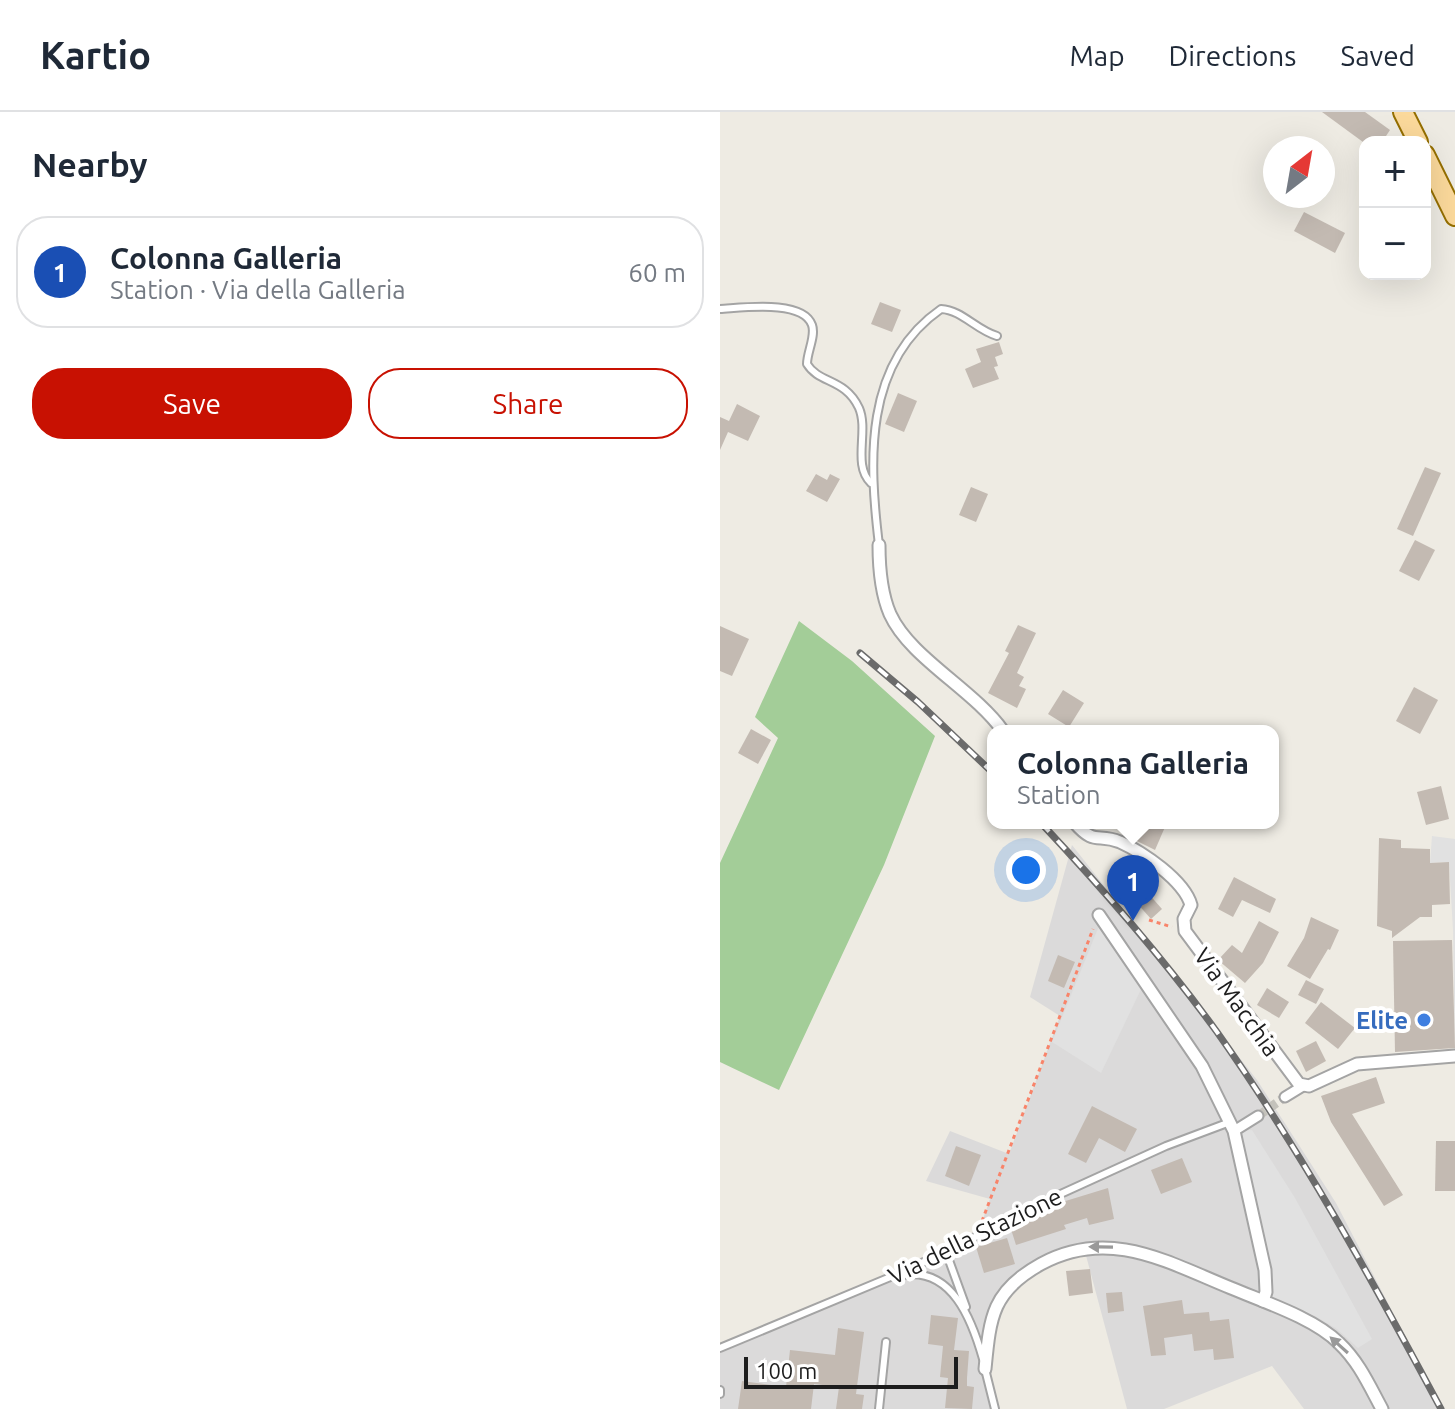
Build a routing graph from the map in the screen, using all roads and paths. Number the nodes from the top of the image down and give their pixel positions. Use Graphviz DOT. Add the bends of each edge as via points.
graph roads {
  1 [pos="1403,112"];
  2 [pos="1415,136"];
  3 [pos="1431,167"];
  4 [pos="1455,216"];
  5 [pos="720,309"];
  6 [pos="997,336"];
  7 [pos="871,483"];
  8 [pos="879,545"];
  9 [pos="998,725"];
  10 [pos="1081,829"];
  11 [pos="1099,915"];
  12 [pos="1149,920"];
  13 [pos="1185,931"];
  14 [pos="1455,1056"];
  15 [pos="1303,1086"];
  16 [pos="1285,1097"];
  17 [pos="1258,1116"];
  18 [pos="1232,1126"];
  19 [pos="977,1236"];
  20 [pos="946,1252"];
  21 [pos="888,1278"];
  22 [pos="1263,1301"];
  23 [pos="970,1318"];
  24 [pos="886,1342"];
  25 [pos="720,1348"];
  26 [pos="985,1369"];
  27 [pos="879,1409"];
  28 [pos="995,1409"];
  29 [pos="1382,1409"];
  1 -- 2 [label="main road"];
  3 -- 4 [label="main road"];
  5 -- 7 [label="lane" via="777,307 808,319 813,331 807,364 848,390 858,406 865,475"];
  6 -- 7 [label="lane" via="946,308 907,342 878,405"];
  7 -- 8 [label="lane"];
  8 -- 9 [label="street" via="883,591 894,622"];
  10 -- 13 [label="street, Via Macchia" via="1091,838 1133,849 1182,888 1191,905"];
  11 -- 18 [label="street" via="1202,1066"];
  11 -- 19 [label="path"];
  12 -- 13 [label="path"];
  13 -- 15 [label="street, Via Macchia"];
  14 -- 15 [label="street" via="1357,1064"];
  15 -- 16 [label="street"];
  17 -- 18 [label="street"];
  18 -- 19 [label="lane, Via della Stazione" via="1166,1146"];
  18 -- 22 [label="street" via="1265,1270"];
  19 -- 20 [label="lane, Via della Stazione"];
  20 -- 21 [label="lane, Via della Stazione"];
  20 -- 23 [label="lane"];
  21 -- 23 [label="lane" via="927,1275 947,1289"];
  21 -- 25 [label="lane, Via della Stazione"];
  22 -- 26 [label="street, one-way" via="1137,1253 1083,1247 1030,1270 1001,1296 993,1312"];
  29 -- 22 [label="street, one-way" via="1358,1363 1337,1340"];
  23 -- 26 [label="lane"];
  24 -- 27 [label="lane"];
  26 -- 28 [label="lane"];
}
